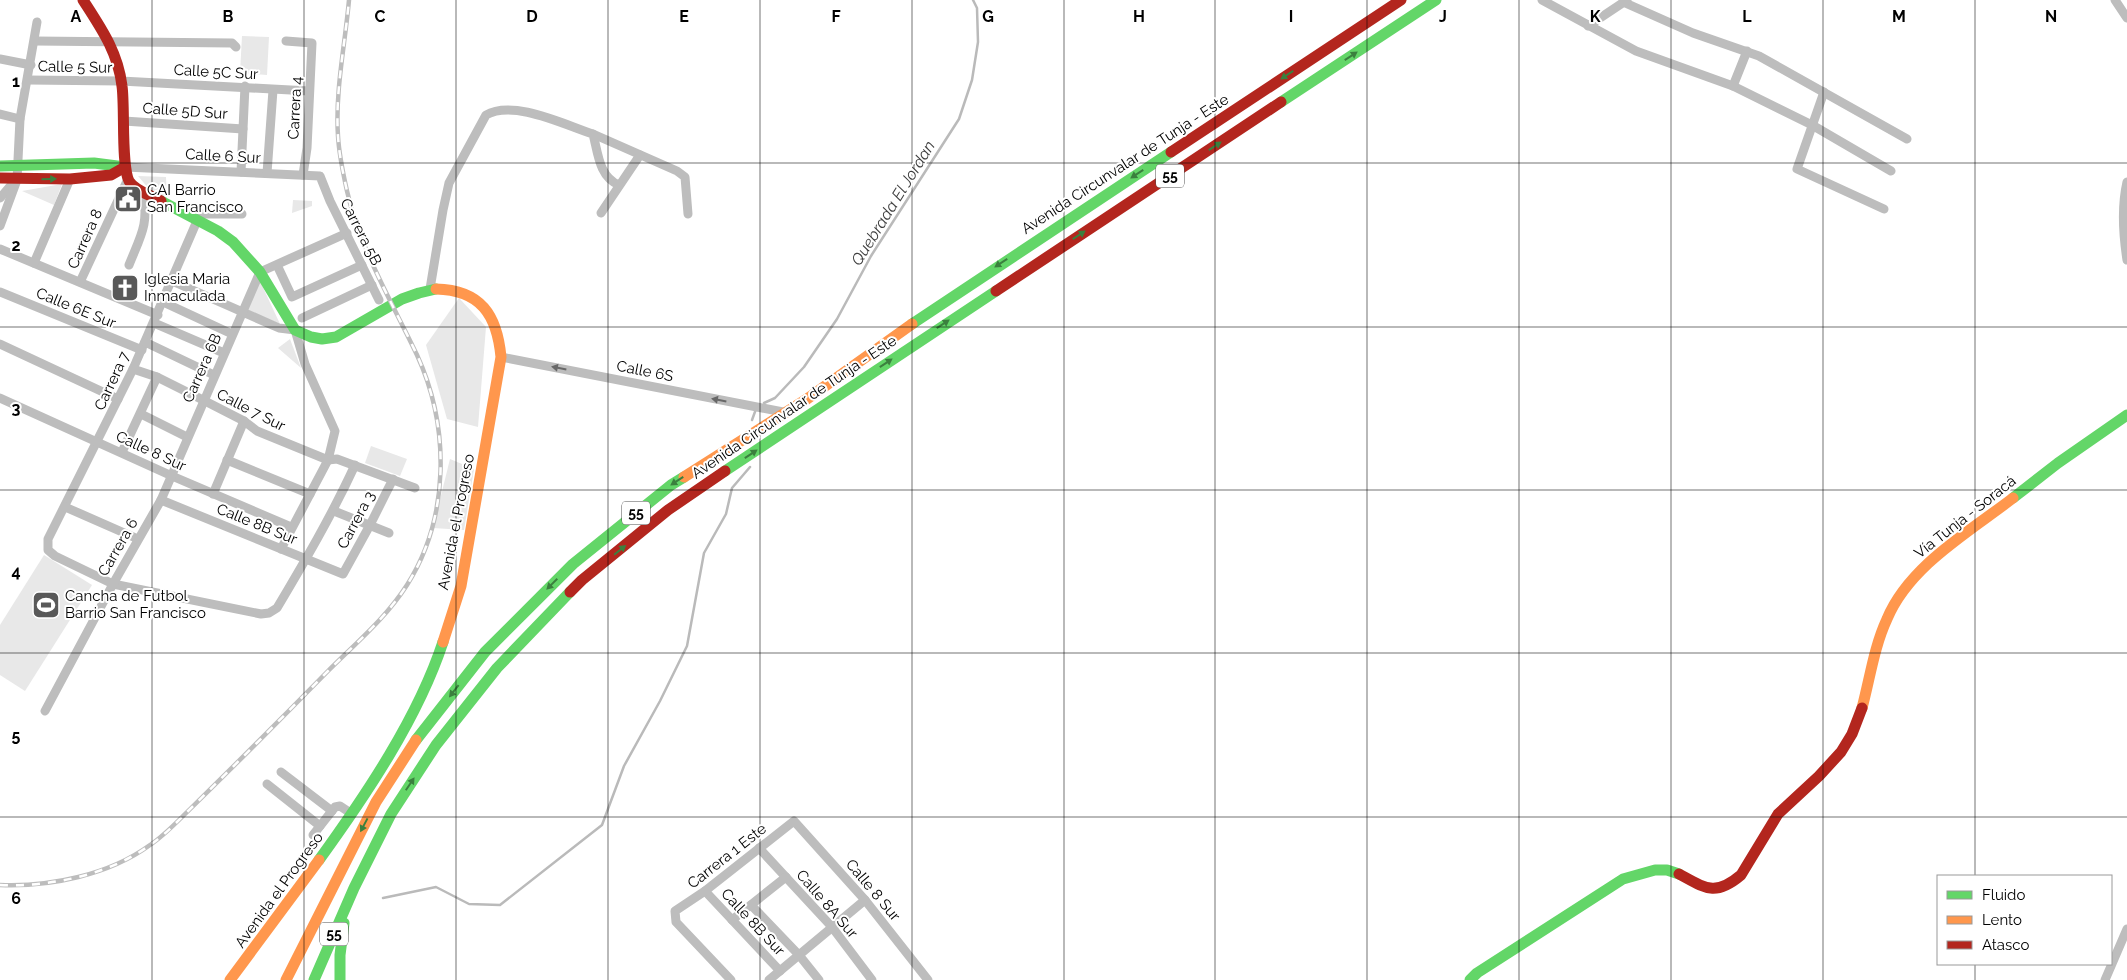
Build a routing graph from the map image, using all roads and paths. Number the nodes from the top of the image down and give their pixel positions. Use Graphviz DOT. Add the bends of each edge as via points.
graph roads {
  1 [pos="83,0"];
  2 [pos="1401,0"];
  3 [pos="1436,0"];
  4 [pos="1542,0"];
  5 [pos="2115,0"];
  6 [pos="1625,1"];
  7 [pos="2127,18"];
  8 [pos="37,22"];
  9 [pos="1588,26"];
  10 [pos="35,41"];
  11 [pos="108,41"];
  12 [pos="286,41"];
  13 [pos="236,47"];
  14 [pos="1747,51"];
  15 [pos="0,59"];
  16 [pos="30,65"];
  17 [pos="28,80"];
  18 [pos="122,81"];
  19 [pos="245,86"];
  20 [pos="1733,86"];
  21 [pos="273,90"];
  22 [pos="309,91"];
  23 [pos="1824,92"];
  24 [pos="0,114"];
  25 [pos="20,119"];
  26 [pos="124,121"];
  27 [pos="1812,125"];
  28 [pos="243,129"];
  29 [pos="593,134"];
  30 [pos="1907,139"];
  31 [pos="640,155"];
  32 [pos="0,166"];
  33 [pos="17,167"];
  34 [pos="124,167"];
  35 [pos="1891,171"];
  36 [pos="241,172"];
  37 [pos="267,173"];
  38 [pos="303,175"];
  39 [pos="320,176"];
  40 [pos="0,178"];
  41 [pos="70,179"];
  42 [pos="128,179"];
  43 [pos="16,180"];
  44 [pos="2127,182"];
  45 [pos="619,185"];
  46 [pos="143,192"];
  47 [pos="0,198"];
  48 [pos="1884,209"];
  49 [pos="601,213"];
  50 [pos="242,214"];
  51 [pos="688,214"];
  52 [pos="196,221"];
  53 [pos="0,226"];
  54 [pos="347,233"];
  55 [pos="0,249"];
  56 [pos="2127,260"];
  57 [pos="34,263"];
  58 [pos="129,265"];
  59 [pos="277,265"];
  60 [pos="362,265"];
  61 [pos="260,272"];
  62 [pos="172,281"];
  63 [pos="80,282"];
  64 [pos="372,285"];
  65 [pos="430,289"];
  66 [pos="0,292"];
  67 [pos="379,300"];
  68 [pos="163,302"];
  69 [pos="242,311"];
  70 [pos="302,318"];
  71 [pos="156,319"];
  72 [pos="296,330"];
  73 [pos="232,334"];
  74 [pos="0,344"];
  75 [pos="143,346"];
  76 [pos="224,353"];
  77 [pos="501,357"];
  78 [pos="133,369"];
  79 [pos="214,375"];
  80 [pos="157,377"];
  81 [pos="0,398"];
  82 [pos="118,400"];
  83 [pos="203,400"];
  84 [pos="784,412"];
  85 [pos="141,414"];
  86 [pos="2127,415"];
  87 [pos="244,421"];
  88 [pos="187,437"];
  89 [pos="98,442"];
  90 [pos="122,452"];
  91 [pos="227,460"];
  92 [pos="328,460"];
  93 [pos="355,466"];
  94 [pos="172,476"];
  95 [pos="393,479"];
  96 [pos="416,488"];
  97 [pos="213,494"];
  98 [pos="310,494"];
  99 [pos="161,500"];
  100 [pos="65,507"];
  101 [pos="334,511"];
  102 [pos="370,525"];
  103 [pos="291,527"];
  104 [pos="389,532"];
  105 [pos="138,539"];
  106 [pos="281,549"];
  107 [pos="306,559"];
  108 [pos="343,574"];
  109 [pos="113,584"];
  110 [pos="45,711"];
  111 [pos="281,772"];
  112 [pos="267,784"];
  113 [pos="332,811"];
  114 [pos="352,814"];
  115 [pos="794,821"];
  116 [pos="320,826"];
  117 [pos="313,835"];
  118 [pos="759,848"];
  119 [pos="786,877"];
  120 [pos="354,888"];
  121 [pos="705,891"];
  122 [pos="865,900"];
  123 [pos="751,905"];
  124 [pos="732,920"];
  125 [pos="832,927"];
  126 [pos="2127,929"];
  127 [pos="799,955"];
  128 [pos="2112,964"];
  129 [pos="2111,965"];
  130 [pos="780,971"];
  131 [pos="1474,976"];
  132 [pos="230,980"];
  133 [pos="286,980"];
  134 [pos="314,980"];
  135 [pos="340,980"];
  136 [pos="731,980"];
  137 [pos="769,980"];
  138 [pos="819,980"];
  139 [pos="872,980"];
  140 [pos="928,980"];
  141 [pos="2105,980"];
  1 -- 11 [label="main road"];
  2 -- 84 [label="main road, Avenida Circunvalar de Tunja - Este / 55, one-way" via="938,305"];
  120 -- 3 [label="main road, Avenida Circunvalar de Tunja - Este / 55, one-way" via="391,814 436,745 497,668 582,580 668,510"];
  4 -- 9 [label="street"];
  5 -- 7 [label="street"];
  6 -- 9 [label="street"];
  6 -- 14 [label="street" via="1694,33"];
  8 -- 10 [label="street"];
  9 -- 20 [label="street" via="1636,51"];
  10 -- 11 [label="street"];
  10 -- 16 [label="street"];
  11 -- 13 [label="street" via="232,44"];
  11 -- 18 [label="main road"];
  12 -- 22 [label="street, Carrera 4" via="312,43"];
  14 -- 20 [label="street"];
  14 -- 23 [label="street"];
  15 -- 16 [label="street, Calle 5 Sur"];
  16 -- 17 [label="street"];
  17 -- 18 [label="street, Calle 5 Sur"];
  17 -- 25 [label="street"];
  18 -- 19 [label="street, Calle 5C Sur"];
  18 -- 26 [label="main road"];
  19 -- 21 [label="street, Calle 5C Sur"];
  19 -- 28 [label="street"];
  20 -- 27 [label="street"];
  21 -- 22 [label="street, Calle 5C Sur"];
  21 -- 37 [label="street"];
  22 -- 38 [label="street, Carrera 4"];
  23 -- 27 [label="street"];
  23 -- 30 [label="street"];
  24 -- 25 [label="street"];
  25 -- 33 [label="street"];
  26 -- 28 [label="street, Calle 5D Sur"];
  26 -- 34 [label="main road"];
  27 -- 35 [label="street"];
  27 -- 48 [label="street" via="1797,169"];
  28 -- 36 [label="street"];
  29 -- 31 [label="street"];
  29 -- 45 [label="street" via="604,176"];
  29 -- 65 [label="street" via="534,114 508,109 486,115 449,182"];
  31 -- 45 [label="street"];
  31 -- 51 [label="street" via="685,177"];
  32 -- 33 [label="main road, Calle 6 Sur"];
  33 -- 34 [label="main road, Calle 6 Sur" via="107,163"];
  33 -- 43 [label="street"];
  34 -- 36 [label="street, Calle 6 Sur"];
  34 -- 41 [label="main road, Calle 6 Sur" via="111,175"];
  34 -- 42 [label="main road"];
  36 -- 37 [label="street, Calle 6 Sur"];
  37 -- 38 [label="street, Calle 6 Sur"];
  38 -- 39 [label="street, Calle 6 Sur"];
  39 -- 54 [label="street, Carrera 5B"];
  40 -- 43 [label="main road, Calle 6 Sur"];
  43 -- 41 [label="main road, Calle 6 Sur, one-way"];
  41 -- 57 [label="street"];
  42 -- 46 [label="main road"];
  42 -- 63 [label="street, Carrera 8"];
  43 -- 47 [label="street"];
  43 -- 53 [label="street"];
  44 -- 56 [label="street" via="2123,198"];
  45 -- 49 [label="street"];
  46 -- 52 [label="main road"];
  46 -- 58 [label="street" via="145,225"];
  50 -- 52 [label="street" via="200,214"];
  52 -- 61 [label="main road" via="233,242"];
  52 -- 62 [label="street, Carrera 7"];
  54 -- 59 [label="street"];
  54 -- 60 [label="street, Carrera 5B"];
  55 -- 57 [label="street"];
  57 -- 63 [label="street"];
  59 -- 60 [label="street" via="292,297"];
  59 -- 61 [label="street"];
  60 -- 64 [label="street, Carrera 5B"];
  61 -- 69 [label="street, Carrera 6B"];
  61 -- 72 [label="main road"];
  62 -- 68 [label="street, Carrera 7"];
  62 -- 69 [label="street"];
  63 -- 71 [label="street"];
  64 -- 67 [label="street, Carrera 5B"];
  64 -- 70 [label="street"];
  65 -- 72 [label="main road, Avenida el Progreso" via="336,337 322,339"];
  65 -- 77 [label="main road, Avenida el Progreso" via="463,292 488,311 495,324"];
  66 -- 75 [label="street, Calle 6E Sur"];
  68 -- 71 [label="street, Carrera 7"];
  68 -- 73 [label="street"];
  69 -- 72 [label="street" via="279,328"];
  69 -- 73 [label="street, Carrera 6B"];
  71 -- 75 [label="street, Carrera 7"];
  71 -- 76 [label="street"];
  72 -- 92 [label="street" via="305,364 335,431"];
  73 -- 76 [label="street, Carrera 6B"];
  74 -- 82 [label="street"];
  75 -- 78 [label="street, Carrera 7"];
  75 -- 79 [label="street"];
  76 -- 79 [label="street, Carrera 6B"];
  84 -- 77 [label="street, Calle 6S, one-way"];
  77 -- 114 [label="main road, Avenida el Progreso" via="461,586 434,668 404,727"];
  78 -- 80 [label="street, Calle 7 Sur"];
  78 -- 82 [label="street, Carrera 7"];
  79 -- 83 [label="street, Carrera 6B"];
  80 -- 83 [label="street, Calle 7 Sur"];
  80 -- 85 [label="street"];
  81 -- 89 [label="street, Calle 8 Sur"];
  82 -- 89 [label="street, Carrera 7"];
  83 -- 87 [label="street, Calle 7 Sur"];
  83 -- 88 [label="street, Carrera 6B"];
  84 -- 133 [label="main road, Avenida Circunvalar de Tunja - Este / 55, one-way" via="671,485 573,564 485,652 422,732 376,802"];
  85 -- 88 [label="street"];
  85 -- 90 [label="street"];
  86 -- 131 [label="main road, Vía Tunja - Soracá" via="2058,463 1916,574 1901,592 1887,618 1852,734 1835,761 1776,816 1744,871 1732,883 1705,889 1669,870 1645,871 1623,879"];
  87 -- 91 [label="street"];
  87 -- 92 [label="street, Calle 7 Sur" via="257,431"];
  88 -- 94 [label="street, Carrera 6B"];
  89 -- 90 [label="street, Calle 8 Sur"];
  89 -- 100 [label="street, Carrera 7"];
  90 -- 94 [label="street, Calle 8 Sur"];
  91 -- 97 [label="street"];
  91 -- 98 [label="street"];
  92 -- 93 [label="street, Calle 7 Sur" via="336,459"];
  92 -- 98 [label="street"];
  93 -- 95 [label="street, Calle 7 Sur"];
  93 -- 101 [label="street"];
  94 -- 97 [label="street, Calle 8 Sur"];
  94 -- 99 [label="street, Carrera 6"];
  95 -- 96 [label="street, Calle 7 Sur"];
  95 -- 102 [label="street, Carrera 3"];
  97 -- 103 [label="street, Calle 8 Sur"];
  98 -- 103 [label="street"];
  99 -- 105 [label="street, Carrera 6"];
  99 -- 106 [label="street, Calle 8B Sur"];
  100 -- 105 [label="street"];
  100 -- 109 [label="street, Carrera 7" via="48,539 48,550"];
  101 -- 102 [label="street"];
  101 -- 107 [label="street"];
  102 -- 104 [label="street"];
  102 -- 108 [label="street, Carrera 3"];
  103 -- 106 [label="street"];
  105 -- 109 [label="street, Carrera 6"];
  106 -- 107 [label="street, Calle 8B Sur"];
  107 -- 108 [label="street, Calle 8B Sur"];
  107 -- 109 [label="street" via="277,608 269,613"];
  109 -- 110 [label="street, Carrera 6"];
  111 -- 113 [label="street"];
  112 -- 116 [label="street"];
  113 -- 114 [label="street" via="335,806 340,806"];
  113 -- 116 [label="street"];
  114 -- 132 [label="main road, Avenida el Progreso"];
  115 -- 118 [label="street, Carrera 1 Este"];
  115 -- 122 [label="street, Calle 8 Sur"];
  116 -- 117 [label="street"];
  118 -- 119 [label="street, Calle 8A Sur"];
  118 -- 121 [label="street, Carrera 1 Este"];
  119 -- 123 [label="street"];
  119 -- 125 [label="street, Calle 8A Sur"];
  120 -- 134 [label="main road, Avenida Circunvalar de Tunja - Este / 55"];
  120 -- 135 [label="main road" via="345,921"];
  121 -- 124 [label="street, Calle 8B Sur"];
  121 -- 136 [label="street, Carrera 1 Este" via="676,912 676,922"];
  122 -- 125 [label="street"];
  122 -- 140 [label="street, Calle 8 Sur"];
  123 -- 124 [label="street"];
  123 -- 127 [label="street"];
  124 -- 130 [label="street, Calle 8B Sur"];
  125 -- 127 [label="street"];
  125 -- 139 [label="street, Calle 8A Sur"];
  126 -- 128 [label="street"];
  127 -- 130 [label="street"];
  127 -- 138 [label="street"];
  129 -- 141 [label="street"];
  130 -- 137 [label="street"];
}
